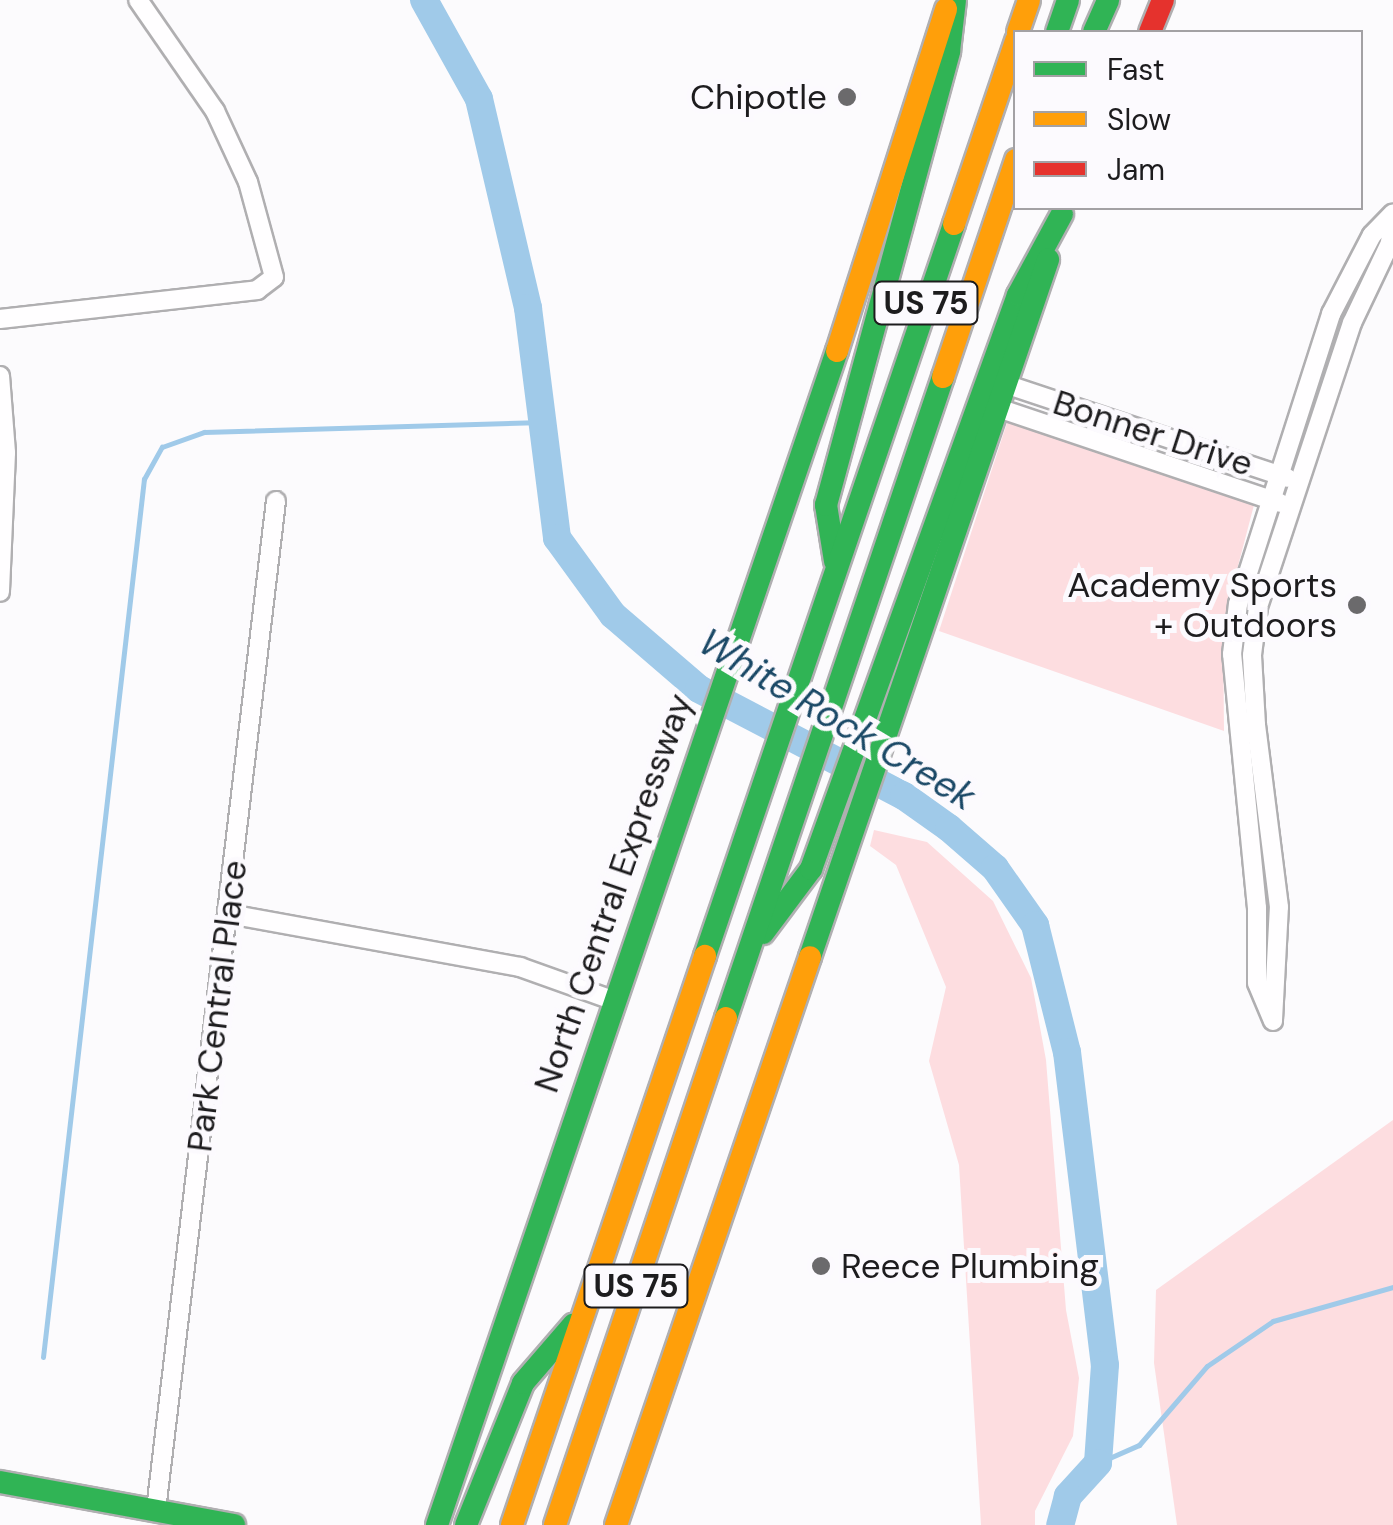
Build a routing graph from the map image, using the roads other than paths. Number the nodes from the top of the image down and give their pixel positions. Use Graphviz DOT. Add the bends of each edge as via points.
graph roads {
  1 [pos="138,0"];
  2 [pos="952,0"];
  3 [pos="1015,0"];
  4 [pos="1029,0"];
  5 [pos="1068,0"];
  6 [pos="1108,0"];
  7 [pos="1163,0"];
  8 [pos="1018,30"];
  9 [pos="1019,30"];
  10 [pos="1058,30"];
  11 [pos="1095,30"];
  12 [pos="1151,30"];
  13 [pos="1013,50"];
  14 [pos="1013,169"];
  15 [pos="1015,210"];
  16 [pos="1063,211"];
  17 [pos="1393,217"];
  18 [pos="978,275"];
  19 [pos="0,319"];
  20 [pos="0,376"];
  21 [pos="1008,385"];
  22 [pos="1001,409"];
  23 [pos="1276,474"];
  24 [pos="1297,482"];
  25 [pos="1268,499"];
  26 [pos="276,501"];
  27 [pos="1288,506"];
  28 [pos="836,566"];
  29 [pos="0,592"];
  30 [pos="1246,726"];
  31 [pos="228,914"];
  32 [pos="746,957"];
  33 [pos="612,1000"];
  34 [pos="583,1314"];
  35 [pos="0,1482"];
  36 [pos="156,1510"];
  37 [pos="234,1525"];
  38 [pos="437,1525"];
  39 [pos="466,1525"];
  40 [pos="512,1525"];
  41 [pos="556,1525"];
  42 [pos="616,1525"];
  1 -- 19 [label="street" via="215,111 274,266 270,283 258,290"];
  2 -- 28 [label="main road" via="949,50 826,505"];
  2 -- 33 [label="main road, North Central Expressway"];
  3 -- 8 [label="main road"];
  4 -- 9 [label="main road"];
  5 -- 10 [label="main road"];
  6 -- 11 [label="main road"];
  7 -- 12 [label="main road"];
  13 -- 28 [label="main road, US 75"];
  14 -- 18 [label="main road, US 75"];
  15 -- 18 [label="main road"];
  16 -- 21 [label="main road"];
  16 -- 32 [label="main road" via="1018,294 811,868"];
  17 -- 23 [label="street" via="1372,234 1331,314"];
  17 -- 24 [label="street" via="1390,244 1352,322"];
  18 -- 32 [label="main road, US 75"];
  20 -- 29 [label="street" via="6,454"];
  21 -- 22 [label="main road"];
  21 -- 23 [label="street, Bonner Drive"];
  22 -- 25 [label="street, Bonner Drive"];
  22 -- 42 [label="main road"];
  23 -- 24 [label="street, Bonner Drive"];
  23 -- 25 [label="street"];
  24 -- 27 [label="street"];
  25 -- 27 [label="street, Bonner Drive"];
  25 -- 30 [label="street" via="1238,604 1232,654"];
  26 -- 31 [label="street, Park Central Place"];
  27 -- 30 [label="street" via="1258,607"];
  28 -- 34 [label="main road, US 75"];
  30 -- 30 [label="street" via="1257,983 1272,1021 1279,907"];
  31 -- 33 [label="street" via="520,967"];
  31 -- 36 [label="street, Park Central Place"];
  32 -- 41 [label="main road, US 75"];
  33 -- 38 [label="main road, North Central Expressway"];
  34 -- 39 [label="main road" via="523,1383"];
  34 -- 40 [label="main road, US 75"];
  35 -- 36 [label="main road"];
  36 -- 37 [label="main road"];
}
